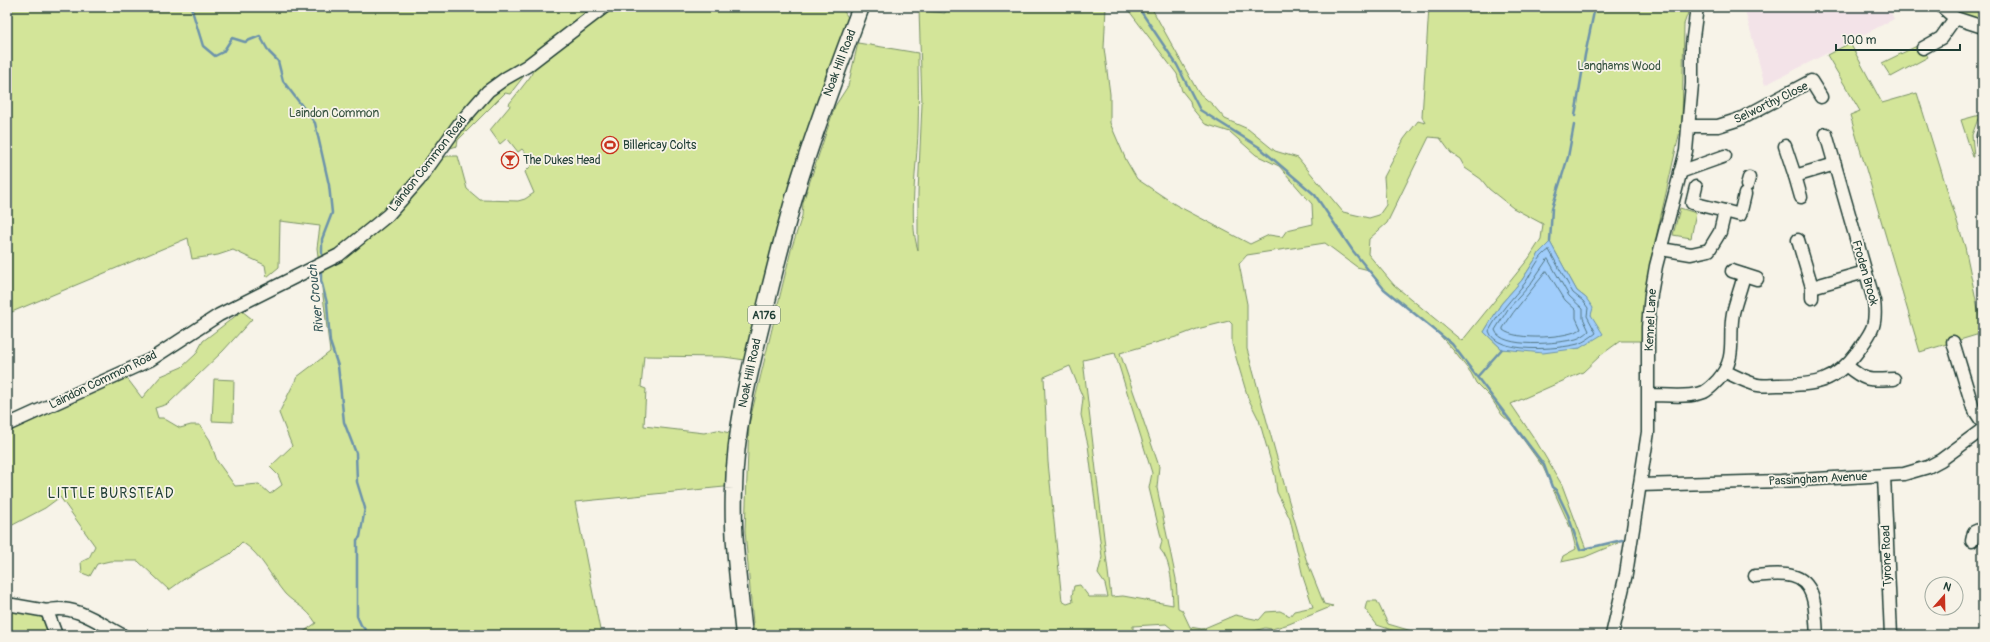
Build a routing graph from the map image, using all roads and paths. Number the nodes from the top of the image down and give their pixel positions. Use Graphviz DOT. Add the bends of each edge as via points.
graph roads {
  1 [pos="604,7"];
  2 [pos="861,7"];
  3 [pos="1697,7"];
  4 [pos="1942,7"];
  5 [pos="1955,18"];
  6 [pos="1983,27"];
  7 [pos="1923,48"];
  8 [pos="1821,97"];
  9 [pos="1689,126"];
  10 [pos="1826,134"];
  11 [pos="1983,135"];
  12 [pos="1983,143"];
  13 [pos="1785,146"];
  14 [pos="1726,156"];
  15 [pos="1835,164"];
  16 [pos="1680,172"];
  17 [pos="1795,176"];
  18 [pos="1747,186"];
  19 [pos="1696,187"];
  20 [pos="1801,197"];
  21 [pos="1725,211"];
  22 [pos="1798,240"];
  23 [pos="1661,249"];
  24 [pos="1732,271"];
  25 [pos="1865,272"];
  26 [pos="1744,275"];
  27 [pos="1757,279"];
  28 [pos="1953,342"];
  29 [pos="1847,366"];
  30 [pos="1726,372"];
  31 [pos="1894,379"];
  32 [pos="1649,395"];
  33 [pos="1983,423"];
  34 [pos="7,426"];
  35 [pos="1983,429"];
  36 [pos="1884,476"];
  37 [pos="1640,485"];
  38 [pos="1983,528"];
  39 [pos="1972,542"];
  40 [pos="1754,576"];
  41 [pos="7,604"];
  42 [pos="47,611"];
  43 [pos="56,635"];
  44 [pos="122,635"];
  45 [pos="744,635"];
  46 [pos="1612,635"];
  47 [pos="1817,635"];
  48 [pos="1890,635"];
  1 -- 34 [label="street, Laindon Common Road" via="527,66 488,92 459,124 419,180 388,215 339,255 219,315 150,360"];
  2 -- 45 [label="main road, Noak Hill Road / A176" via="801,175 782,240 748,379 739,428 734,488 735,543"];
  3 -- 9 [label="street, Kennel Lane" via="1692,45"];
  4 -- 5 [label="street"];
  5 -- 6 [label="street"];
  5 -- 7 [label="street" via="1941,38"];
  8 -- 9 [label="street, Selworthy Close" via="1811,81 1740,119 1718,126"];
  9 -- 16 [label="street, Kennel Lane"];
  10 -- 15 [label="street, Froden Brook"];
  11 -- 12 [label="street"];
  13 -- 17 [label="street"];
  14 -- 16 [label="street"];
  15 -- 17 [label="street"];
  15 -- 25 [label="street, Froden Brook"];
  16 -- 23 [label="street, Kennel Lane"];
  17 -- 20 [label="street"];
  18 -- 21 [label="street" via="1740,215"];
  19 -- 21 [label="street" via="1692,203"];
  21 -- 23 [label="street" via="1720,232 1709,250 1691,254"];
  22 -- 25 [label="street" via="1812,293"];
  23 -- 32 [label="street, Kennel Lane" via="1648,320"];
  24 -- 26 [label="street"];
  25 -- 29 [label="street, Froden Brook" via="1876,317 1870,335"];
  26 -- 27 [label="street"];
  26 -- 30 [label="street" via="1733,313 1733,342"];
  28 -- 33 [label="street" via="1973,408"];
  29 -- 30 [label="street, Froden Brook" via="1826,380 1791,385 1755,385"];
  29 -- 31 [label="street" via="1869,380"];
  30 -- 32 [label="street" via="1712,386 1700,393"];
  32 -- 37 [label="street, Kennel Lane" via="1648,432"];
  35 -- 36 [label="street, Passingham Avenue" via="1928,467 1904,474"];
  36 -- 37 [label="street, Passingham Avenue"];
  36 -- 48 [label="street, Tyrone Road"];
  37 -- 46 [label="street, Kennel Lane" via="1626,574"];
  38 -- 39 [label="street" via="1974,532"];
  40 -- 47 [label="street" via="1792,576 1802,580 1810,589 1814,603"];
  41 -- 42 [label="street"];
  42 -- 43 [label="street"];
  42 -- 44 [label="street" via="51,609 77,612"];
}
